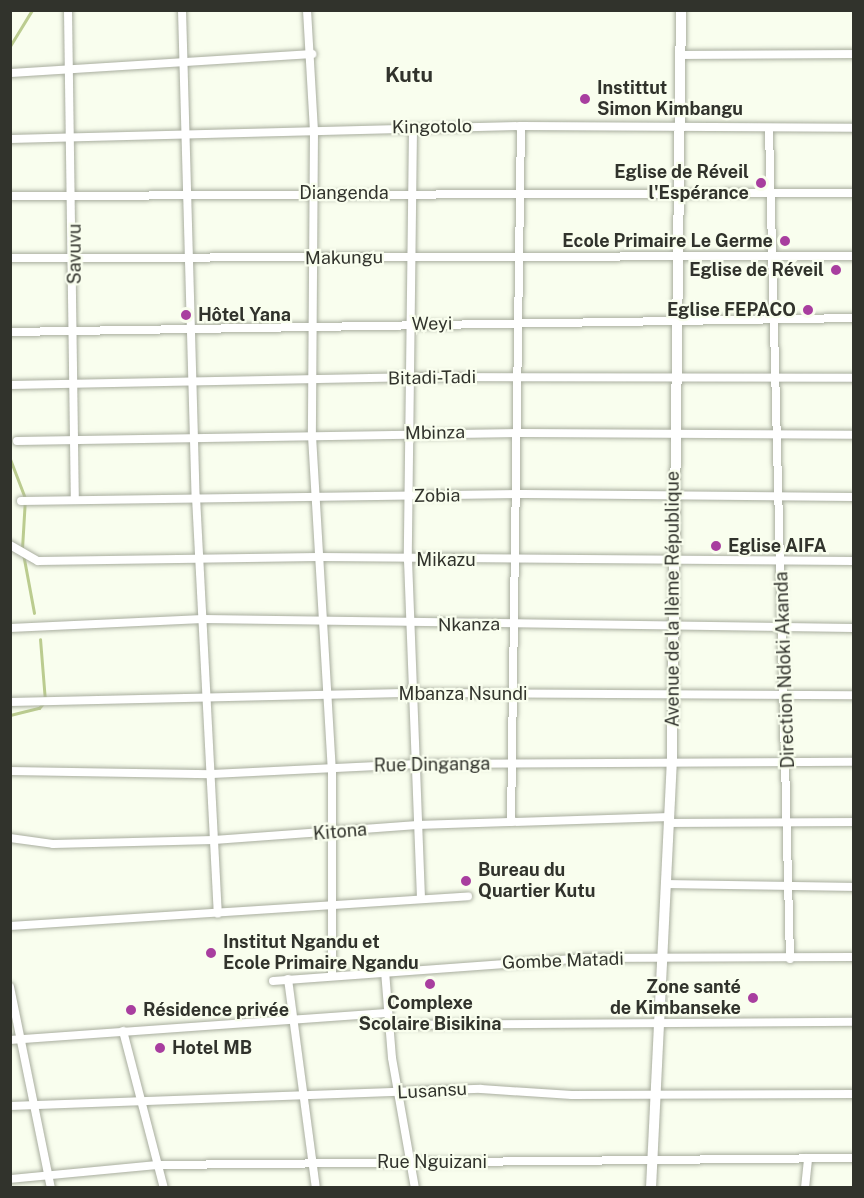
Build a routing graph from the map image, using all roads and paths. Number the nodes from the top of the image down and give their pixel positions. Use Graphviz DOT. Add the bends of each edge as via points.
graph roads {
  1 [pos="68,10"];
  2 [pos="182,10"];
  3 [pos="307,10"];
  4 [pos="681,10"];
  5 [pos="312,54"];
  6 [pos="854,54"];
  7 [pos="680,55"];
  8 [pos="185,66"];
  9 [pos="69,72"];
  10 [pos="11,73"];
  11 [pos="521,126"];
  12 [pos="413,128"];
  13 [pos="854,128"];
  14 [pos="679,129"];
  15 [pos="769,129"];
  16 [pos="314,130"];
  17 [pos="189,134"];
  18 [pos="71,136"];
  19 [pos="10,139"];
  20 [pos="315,193"];
  21 [pos="854,193"];
  22 [pos="190,194"];
  23 [pos="412,194"];
  24 [pos="678,194"];
  25 [pos="770,194"];
  26 [pos="74,195"];
  27 [pos="522,195"];
  28 [pos="10,196"];
  29 [pos="772,255"];
  30 [pos="75,256"];
  31 [pos="191,256"];
  32 [pos="521,256"];
  33 [pos="678,256"];
  34 [pos="854,256"];
  35 [pos="411,257"];
  36 [pos="10,258"];
  37 [pos="315,259"];
  38 [pos="854,318"];
  39 [pos="774,319"];
  40 [pos="677,320"];
  41 [pos="519,322"];
  42 [pos="409,324"];
  43 [pos="313,330"];
  44 [pos="10,332"];
  45 [pos="74,333"];
  46 [pos="194,333"];
  47 [pos="676,376"];
  48 [pos="409,377"];
  49 [pos="518,377"];
  50 [pos="775,378"];
  51 [pos="854,378"];
  52 [pos="312,381"];
  53 [pos="194,384"];
  54 [pos="10,385"];
  55 [pos="75,386"];
  56 [pos="408,433"];
  57 [pos="519,433"];
  58 [pos="675,433"];
  59 [pos="777,435"];
  60 [pos="854,435"];
  61 [pos="312,436"];
  62 [pos="196,438"];
  63 [pos="17,441"];
  64 [pos="76,441"];
  65 [pos="519,494"];
  66 [pos="673,494"];
  67 [pos="196,497"];
  68 [pos="316,497"];
  69 [pos="408,497"];
  70 [pos="854,497"];
  71 [pos="779,498"];
  72 [pos="75,500"];
  73 [pos="21,501"];
  74 [pos="10,545"];
  75 [pos="318,557"];
  76 [pos="408,560"];
  77 [pos="516,560"];
  78 [pos="673,560"];
  79 [pos="781,560"];
  80 [pos="854,561"];
  81 [pos="202,562"];
  82 [pos="203,619"];
  83 [pos="323,619"];
  84 [pos="512,624"];
  85 [pos="411,626"];
  86 [pos="674,626"];
  87 [pos="10,628"];
  88 [pos="782,628"];
  89 [pos="854,628"];
  90 [pos="415,693"];
  91 [pos="673,693"];
  92 [pos="513,694"];
  93 [pos="786,695"];
  94 [pos="854,695"];
  95 [pos="329,696"];
  96 [pos="210,701"];
  97 [pos="10,702"];
  98 [pos="788,761"];
  99 [pos="854,762"];
  100 [pos="512,763"];
  101 [pos="413,764"];
  102 [pos="672,764"];
  103 [pos="332,768"];
  104 [pos="10,771"];
  105 [pos="212,774"];
  106 [pos="670,820"];
  107 [pos="511,822"];
  108 [pos="854,822"];
  109 [pos="788,823"];
  110 [pos="417,825"];
  111 [pos="331,833"];
  112 [pos="10,838"];
  113 [pos="214,840"];
  114 [pos="668,884"];
  115 [pos="788,885"];
  116 [pos="854,887"];
  117 [pos="468,896"];
  118 [pos="421,898"];
  119 [pos="330,904"];
  120 [pos="218,913"];
  121 [pos="10,926"];
  122 [pos="854,957"];
  123 [pos="790,959"];
  124 [pos="665,961"];
  125 [pos="385,971"];
  126 [pos="332,975"];
  127 [pos="288,980"];
  128 [pos="273,981"];
  129 [pos="10,987"];
  130 [pos="387,1013"];
  131 [pos="290,1018"];
  132 [pos="664,1021"];
  133 [pos="854,1022"];
  134 [pos="390,1025"];
  135 [pos="123,1031"];
  136 [pos="21,1039"];
  137 [pos="10,1040"];
  138 [pos="398,1093"];
  139 [pos="300,1094"];
  140 [pos="659,1094"];
  141 [pos="854,1094"];
  142 [pos="143,1099"];
  143 [pos="37,1104"];
  144 [pos="10,1106"];
  145 [pos="808,1158"];
  146 [pos="854,1158"];
  147 [pos="653,1161"];
  148 [pos="314,1162"];
  149 [pos="411,1162"];
  150 [pos="158,1165"];
  151 [pos="48,1175"];
  152 [pos="10,1179"];
  153 [pos="51,1188"];
  154 [pos="164,1188"];
  155 [pos="316,1188"];
  156 [pos="415,1188"];
  157 [pos="651,1188"];
  158 [pos="805,1188"];
  1 -- 9 [label="street, Savuvu"];
  2 -- 8 [label="street"];
  3 -- 5 [label="street"];
  4 -- 7 [label="street, Avenue de la IIème République"];
  5 -- 8 [label="street"];
  5 -- 16 [label="street"];
  6 -- 7 [label="street"];
  7 -- 14 [label="street, Avenue de la IIème République"];
  8 -- 9 [label="street"];
  8 -- 17 [label="street"];
  9 -- 10 [label="street"];
  9 -- 18 [label="street, Savuvu"];
  11 -- 12 [label="street, Kingotolo"];
  11 -- 14 [label="street, Kingotolo"];
  11 -- 27 [label="street"];
  12 -- 16 [label="street, Kingotolo"];
  12 -- 23 [label="street"];
  13 -- 15 [label="street, Kingotolo"];
  14 -- 15 [label="street, Kingotolo"];
  14 -- 24 [label="street, Avenue de la IIème République"];
  15 -- 25 [label="street, Direction Ndoki Akanda"];
  16 -- 17 [label="street, Kingotolo"];
  16 -- 20 [label="street"];
  17 -- 18 [label="street, Kingotolo"];
  17 -- 22 [label="street"];
  18 -- 19 [label="street, Kingotolo"];
  18 -- 26 [label="street, Savuvu"];
  20 -- 22 [label="street, Diangenda"];
  20 -- 23 [label="street, Diangenda"];
  20 -- 37 [label="street"];
  21 -- 25 [label="street, Diangenda"];
  22 -- 26 [label="street, Diangenda"];
  22 -- 31 [label="street"];
  23 -- 27 [label="street, Diangenda"];
  23 -- 35 [label="street"];
  24 -- 25 [label="street, Diangenda"];
  24 -- 27 [label="street, Diangenda"];
  24 -- 33 [label="street, Avenue de la IIème République"];
  25 -- 29 [label="street, Direction Ndoki Akanda"];
  26 -- 28 [label="street, Diangenda"];
  26 -- 30 [label="street, Savuvu"];
  27 -- 32 [label="street"];
  29 -- 33 [label="street, Makungu"];
  29 -- 34 [label="street, Makungu"];
  29 -- 39 [label="street, Direction Ndoki Akanda"];
  30 -- 31 [label="street, Makungu"];
  30 -- 36 [label="street, Makungu"];
  30 -- 45 [label="street, Savuvu"];
  31 -- 37 [label="street, Makungu"];
  31 -- 46 [label="street"];
  32 -- 33 [label="street, Makungu"];
  32 -- 35 [label="street, Makungu"];
  32 -- 41 [label="street"];
  33 -- 40 [label="street, Avenue de la IIème République"];
  35 -- 37 [label="street, Makungu"];
  35 -- 42 [label="street"];
  37 -- 43 [label="street"];
  38 -- 39 [label="street, Weyi"];
  39 -- 40 [label="street, Weyi"];
  39 -- 50 [label="street, Direction Ndoki Akanda"];
  40 -- 41 [label="street, Weyi"];
  40 -- 47 [label="street, Avenue de la IIème République"];
  41 -- 42 [label="street, Weyi"];
  41 -- 49 [label="street"];
  42 -- 43 [label="street, Weyi"];
  42 -- 48 [label="street"];
  43 -- 46 [label="street, Weyi"];
  43 -- 52 [label="street"];
  44 -- 45 [label="street, Weyi"];
  45 -- 46 [label="street, Weyi"];
  45 -- 55 [label="street, Savuvu"];
  46 -- 53 [label="street"];
  47 -- 49 [label="street, Bitadi-Tadi"];
  47 -- 50 [label="street, Bitadi-Tadi"];
  47 -- 58 [label="street, Avenue de la IIème République"];
  48 -- 49 [label="street, Bitadi-Tadi"];
  48 -- 52 [label="street, Bitadi-Tadi"];
  48 -- 56 [label="street"];
  49 -- 57 [label="street"];
  50 -- 51 [label="street, Bitadi-Tadi"];
  50 -- 59 [label="street, Direction Ndoki Akanda"];
  52 -- 53 [label="street, Bitadi-Tadi"];
  52 -- 61 [label="street"];
  53 -- 55 [label="street, Bitadi-Tadi"];
  53 -- 62 [label="street"];
  54 -- 55 [label="street, Bitadi-Tadi"];
  55 -- 64 [label="street, Savuvu"];
  56 -- 57 [label="street, Mbinza"];
  56 -- 61 [label="street, Mbinza"];
  56 -- 69 [label="street"];
  57 -- 58 [label="street, Mbinza"];
  57 -- 65 [label="street"];
  58 -- 59 [label="street, Mbinza"];
  58 -- 66 [label="street, Avenue de la IIème République"];
  59 -- 60 [label="street, Mbinza"];
  59 -- 71 [label="street, Direction Ndoki Akanda"];
  61 -- 62 [label="street, Mbinza"];
  61 -- 68 [label="street"];
  62 -- 64 [label="street, Mbinza"];
  62 -- 67 [label="street"];
  63 -- 64 [label="street, Mbinza"];
  64 -- 72 [label="street, Savuvu"];
  65 -- 66 [label="street, Zobia"];
  65 -- 69 [label="street, Zobia"];
  65 -- 77 [label="street"];
  66 -- 71 [label="street, Zobia"];
  66 -- 78 [label="street, Avenue de la IIème République"];
  67 -- 68 [label="street, Zobia"];
  67 -- 72 [label="street, Zobia"];
  67 -- 81 [label="street"];
  68 -- 69 [label="street, Zobia"];
  68 -- 75 [label="street"];
  69 -- 76 [label="street"];
  70 -- 71 [label="street, Zobia"];
  71 -- 79 [label="street, Direction Ndoki Akanda"];
  72 -- 73 [label="street, Zobia"];
  74 -- 81 [label="street, Mikazu" via="38,561"];
  75 -- 76 [label="street, Mikazu"];
  75 -- 81 [label="street, Mikazu"];
  75 -- 83 [label="street"];
  76 -- 77 [label="street, Mikazu"];
  76 -- 85 [label="street"];
  77 -- 78 [label="street, Mikazu"];
  77 -- 84 [label="street"];
  78 -- 79 [label="street, Mikazu"];
  78 -- 86 [label="street, Avenue de la IIème République"];
  79 -- 80 [label="street, Mikazu"];
  79 -- 88 [label="street, Direction Ndoki Akanda"];
  81 -- 82 [label="street"];
  82 -- 83 [label="street, Nkanza"];
  82 -- 87 [label="street, Nkanza" via="84,621"];
  82 -- 96 [label="street"];
  83 -- 85 [label="street, Nkanza"];
  83 -- 95 [label="street"];
  84 -- 85 [label="street, Nkanza"];
  84 -- 86 [label="street, Nkanza"];
  84 -- 92 [label="street"];
  85 -- 90 [label="street"];
  86 -- 88 [label="street, Nkanza"];
  86 -- 91 [label="street, Avenue de la IIème République"];
  88 -- 89 [label="street, Nkanza"];
  88 -- 93 [label="street, Direction Ndoki Akanda"];
  90 -- 92 [label="street, Mbanza Nsundi"];
  90 -- 95 [label="street, Mbanza Nsundi"];
  90 -- 101 [label="street"];
  91 -- 92 [label="street, Mbanza Nsundi"];
  91 -- 93 [label="street, Mbanza Nsundi"];
  91 -- 102 [label="street, Avenue de la IIème République"];
  92 -- 100 [label="street"];
  93 -- 94 [label="street, Mbanza Nsundi"];
  93 -- 98 [label="street, Direction Ndoki Akanda"];
  95 -- 96 [label="street, Mbanza Nsundi"];
  95 -- 103 [label="street"];
  96 -- 97 [label="street, Mbanza Nsundi" via="74,698"];
  96 -- 105 [label="street"];
  98 -- 99 [label="street, Rue Dinganga"];
  98 -- 102 [label="street, Rue Dinganga"];
  98 -- 109 [label="street, Direction Ndoki Akanda"];
  100 -- 101 [label="street, Rue Dinganga"];
  100 -- 102 [label="street, Rue Dinganga"];
  100 -- 107 [label="street"];
  101 -- 103 [label="street, Rue Dinganga"];
  101 -- 110 [label="street"];
  102 -- 106 [label="street, Avenue de la IIème République"];
  103 -- 105 [label="street, Rue Dinganga"];
  103 -- 111 [label="street"];
  104 -- 105 [label="street, Rue Dinganga"];
  105 -- 113 [label="street"];
  106 -- 107 [label="street, Kitona"];
  106 -- 109 [label="street, Kitona"];
  106 -- 114 [label="street, Avenue de la IIème République"];
  107 -- 110 [label="street, Kitona"];
  108 -- 109 [label="street, Kitona"];
  109 -- 115 [label="street, Direction Ndoki Akanda"];
  110 -- 111 [label="street, Kitona"];
  110 -- 118 [label="street"];
  111 -- 113 [label="street, Kitona"];
  111 -- 119 [label="street"];
  112 -- 113 [label="street, Kitona" via="53,844"];
  113 -- 120 [label="street"];
  114 -- 115 [label="street"];
  114 -- 124 [label="street, Avenue de la IIème République"];
  115 -- 116 [label="street"];
  115 -- 123 [label="street, Direction Ndoki Akanda"];
  117 -- 118 [label="street"];
  118 -- 119 [label="street"];
  119 -- 120 [label="street"];
  119 -- 126 [label="street"];
  120 -- 121 [label="street"];
  122 -- 123 [label="street, Gombe Matadi"];
  123 -- 124 [label="street, Gombe Matadi"];
  124 -- 125 [label="street, Gombe Matadi" via="583,958"];
  124 -- 132 [label="street, Avenue de la IIème République"];
  125 -- 126 [label="street, Gombe Matadi"];
  125 -- 130 [label="street"];
  126 -- 127 [label="street, Gombe Matadi"];
  127 -- 128 [label="street, Gombe Matadi"];
  127 -- 131 [label="street"];
  129 -- 136 [label="street"];
  130 -- 131 [label="street"];
  130 -- 134 [label="street"];
  131 -- 135 [label="street"];
  131 -- 139 [label="street"];
  132 -- 133 [label="street"];
  132 -- 134 [label="street"];
  132 -- 140 [label="street, Avenue de la IIème République"];
  134 -- 138 [label="street"];
  135 -- 136 [label="street"];
  135 -- 142 [label="street"];
  136 -- 137 [label="street"];
  136 -- 143 [label="street"];
  138 -- 139 [label="street, Lusansu"];
  138 -- 140 [label="street, Lusansu" via="481,1089"];
  138 -- 149 [label="street"];
  139 -- 142 [label="street, Lusansu"];
  139 -- 148 [label="street"];
  140 -- 141 [label="street, Lusansu"];
  140 -- 147 [label="street, Avenue de la IIème République"];
  142 -- 143 [label="street, Lusansu"];
  142 -- 150 [label="street"];
  143 -- 144 [label="street, Lusansu"];
  143 -- 151 [label="street"];
  145 -- 146 [label="street, Rue Nguizani"];
  145 -- 147 [label="street, Rue Nguizani"];
  145 -- 158 [label="street"];
  147 -- 149 [label="street, Rue Nguizani"];
  147 -- 157 [label="street, Avenue de la IIème République"];
  148 -- 149 [label="street, Rue Nguizani"];
  148 -- 150 [label="street, Rue Nguizani"];
  148 -- 155 [label="street"];
  149 -- 156 [label="street"];
  150 -- 151 [label="street, Rue Nguizani"];
  150 -- 154 [label="street"];
  151 -- 152 [label="street, Rue Nguizani"];
  151 -- 153 [label="street"];
}
